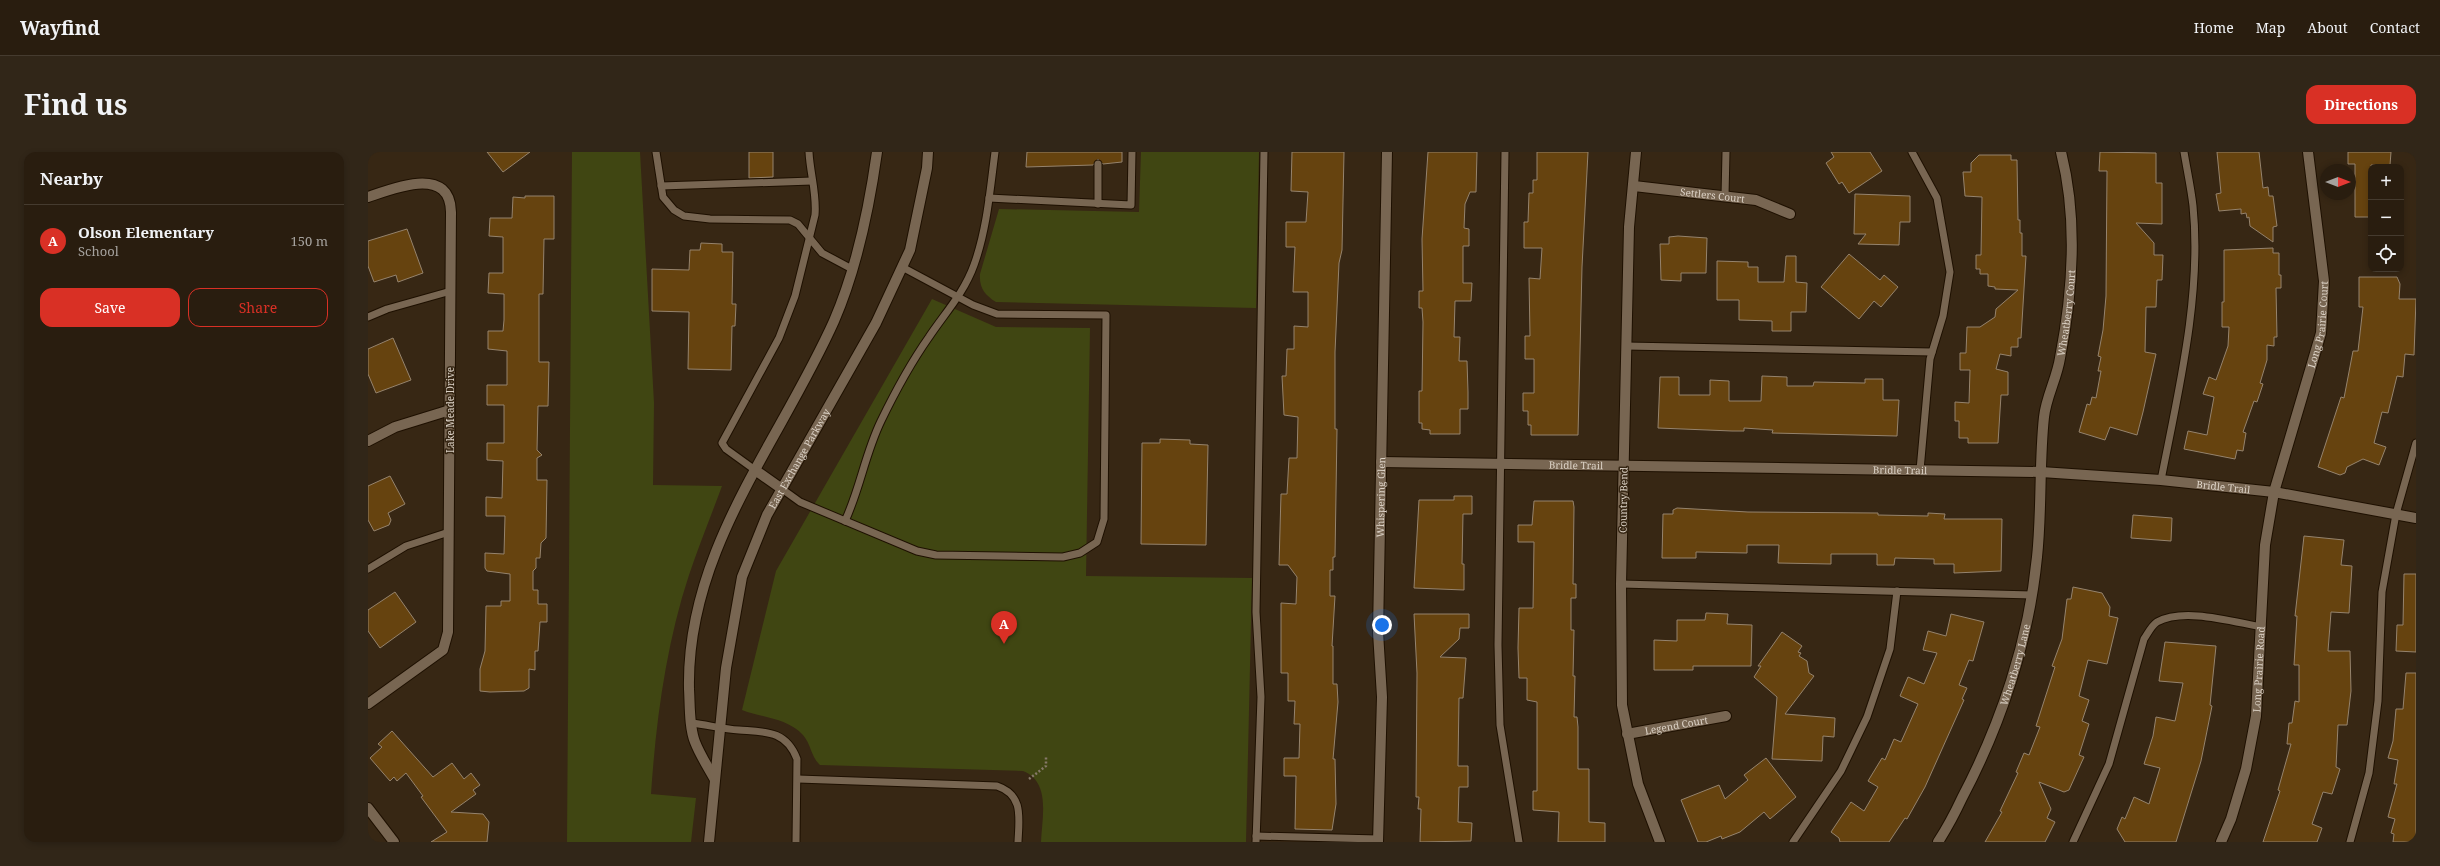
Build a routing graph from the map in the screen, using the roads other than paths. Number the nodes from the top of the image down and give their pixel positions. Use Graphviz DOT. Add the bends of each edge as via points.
graph roads {
  1 [pos="656,152"];
  2 [pos="809,152"];
  3 [pos="876,152"];
  4 [pos="929,152"];
  5 [pos="995,152"];
  6 [pos="1132,152"];
  7 [pos="1264,152"];
  8 [pos="1386,152"];
  9 [pos="1506,152"];
  10 [pos="1636,152"];
  11 [pos="1726,152"];
  12 [pos="1912,152"];
  13 [pos="2061,152"];
  14 [pos="2184,152"];
  15 [pos="2308,152"];
  16 [pos="1098,164"];
  17 [pos="812,181"];
  18 [pos="661,186"];
  19 [pos="1634,186"];
  20 [pos="1725,196"];
  21 [pos="368,197"];
  22 [pos="989,198"];
  23 [pos="1098,204"];
  24 [pos="1790,214"];
  25 [pos="810,240"];
  26 [pos="902,267"];
  27 [pos="852,269"];
  28 [pos="451,291"];
  29 [pos="959,297"];
  30 [pos="368,317"];
  31 [pos="1626,346"];
  32 [pos="1932,352"];
  33 [pos="450,410"];
  34 [pos="368,441"];
  35 [pos="2416,443"];
  36 [pos="1381,462"];
  37 [pos="1500,464"];
  38 [pos="1624,466"];
  39 [pos="755,470"];
  40 [pos="1920,470"];
  41 [pos="2041,472"];
  42 [pos="2161,480"];
  43 [pos="782,489"];
  44 [pos="2274,492"];
  45 [pos="2396,514"];
  46 [pos="2416,518"];
  47 [pos="845,521"];
  48 [pos="449,532"];
  49 [pos="368,569"];
  50 [pos="1621,584"];
  51 [pos="1897,591"];
  52 [pos="2032,595"];
  53 [pos="2262,627"];
  54 [pos="368,704"];
  55 [pos="1726,716"];
  56 [pos="692,723"];
  57 [pos="719,727"];
  58 [pos="1627,734"];
  59 [pos="714,778"];
  60 [pos="798,779"];
  61 [pos="368,808"];
  62 [pos="1256,839"];
  63 [pos="1378,840"];
  64 [pos="394,842"];
  65 [pos="709,842"];
  66 [pos="796,842"];
  67 [pos="1018,842"];
  68 [pos="1519,842"];
  69 [pos="1660,842"];
  70 [pos="1793,842"];
  71 [pos="1938,842"];
  72 [pos="2073,842"];
  73 [pos="2221,842"];
  74 [pos="2350,842"];
  1 -- 18 [label="lane"];
  2 -- 17 [label="lane"];
  3 -- 27 [label="street" via="867,213"];
  4 -- 26 [label="street, East Exchange Parkway" via="910,250"];
  5 -- 22 [label="lane"];
  6 -- 23 [label="lane" via="1131,205"];
  7 -- 62 [label="lane" via="1256,612 1261,697"];
  8 -- 36 [label="street, Whispering Glen"];
  9 -- 37 [label="lane"];
  10 -- 19 [label="street, Country Bend"];
  11 -- 20 [label="lane"];
  12 -- 32 [label="lane" via="1937,198 1950,272 1943,316"];
  13 -- 41 [label="street, Wheatberry Court" via="2070,213 2072,256 2069,307 2060,361 2044,415"];
  14 -- 42 [label="lane" via="2193,207 2194,256 2190,327"];
  15 -- 44 [label="street, Long Prairie Court" via="2324,281 2321,333"];
  16 -- 23 [label="lane"];
  17 -- 18 [label="lane"];
  17 -- 25 [label="lane" via="816,201"];
  18 -- 25 [label="lane" via="663,197 674,210 684,216 710,219 790,220 798,224"];
  19 -- 20 [label="street, Settlers Court"];
  19 -- 31 [label="street, Country Bend" via="1629,227"];
  20 -- 24 [label="street, Settlers Court" via="1756,200"];
  21 -- 28 [label="street, Lake Meade Drive" via="397,187 423,183 438,186 444,191 451,204"];
  22 -- 23 [label="lane"];
  22 -- 29 [label="lane" via="974,265"];
  25 -- 27 [label="lane" via="822,253"];
  25 -- 39 [label="lane" via="795,296 779,338 722,443 726,449"];
  26 -- 29 [label="lane"];
  26 -- 43 [label="street, East Exchange Parkway" via="876,323"];
  27 -- 39 [label="street" via="834,320 802,386"];
  28 -- 30 [label="lane"];
  28 -- 33 [label="street, Lake Meade Drive"];
  29 -- 47 [label="lane" via="907,370 887,409 870,445 857,495"];
  29 -- 47 [label="lane" via="997,314 1106,315 1104,520 1097,542 1080,553 1063,557 936,555 917,551"];
  31 -- 32 [label="lane"];
  31 -- 38 [label="street, Country Bend"];
  32 -- 40 [label="lane"];
  33 -- 34 [label="street" via="395,427"];
  33 -- 48 [label="street, Lake Meade Drive"];
  35 -- 45 [label="lane"];
  36 -- 37 [label="street, Bridle Trail"];
  36 -- 63 [label="street, Whispering Glen" via="1378,632 1382,697"];
  37 -- 38 [label="street, Bridle Trail"];
  37 -- 68 [label="lane" via="1500,725"];
  38 -- 40 [label="street, Bridle Trail"];
  38 -- 50 [label="street, Country Bend"];
  39 -- 43 [label="street"];
  39 -- 56 [label="street" via="728,522 702,593 693,630 689,668"];
  40 -- 41 [label="street, Bridle Trail"];
  41 -- 42 [label="street, Bridle Trail"];
  41 -- 52 [label="street, Wheatberry Lane" via="2038,556"];
  42 -- 44 [label="street, Bridle Trail"];
  43 -- 47 [label="lane" via="800,502"];
  43 -- 57 [label="street, East Exchange Parkway" via="767,515 742,577 726,668"];
  44 -- 45 [label="street, Bridle Trail"];
  44 -- 53 [label="street, Long Prairie Road" via="2265,545"];
  45 -- 46 [label="street, Bridle Trail"];
  45 -- 74 [label="lane" via="2382,592 2378,701 2369,773"];
  48 -- 49 [label="lane" via="406,546"];
  48 -- 54 [label="street, Lake Meade Drive" via="448,632 443,650"];
  50 -- 51 [label="lane"];
  50 -- 58 [label="street, Country Bend" via="1622,705"];
  51 -- 52 [label="lane"];
  51 -- 70 [label="lane" via="1890,649 1867,717 1841,771"];
  52 -- 71 [label="street, Wheatberry Lane" via="2012,682 1980,766"];
  53 -- 72 [label="lane" via="2190,615 2156,622 2144,638 2109,764"];
  53 -- 73 [label="street, Long Prairie Road" via="2256,716 2246,769 2231,819"];
  55 -- 58 [label="street, Legend Court"];
  56 -- 57 [label="lane"];
  56 -- 59 [label="street" via="695,741"];
  57 -- 59 [label="street, East Exchange Parkway"];
  57 -- 60 [label="lane" via="762,730 786,740 797,759"];
  58 -- 69 [label="street, Country Bend" via="1638,784"];
  59 -- 65 [label="street, East Exchange Parkway"];
  60 -- 66 [label="lane"];
  60 -- 67 [label="lane" via="997,786 1012,794 1017,801"];
  61 -- 64 [label="street"];
  62 -- 63 [label="lane"];
}
